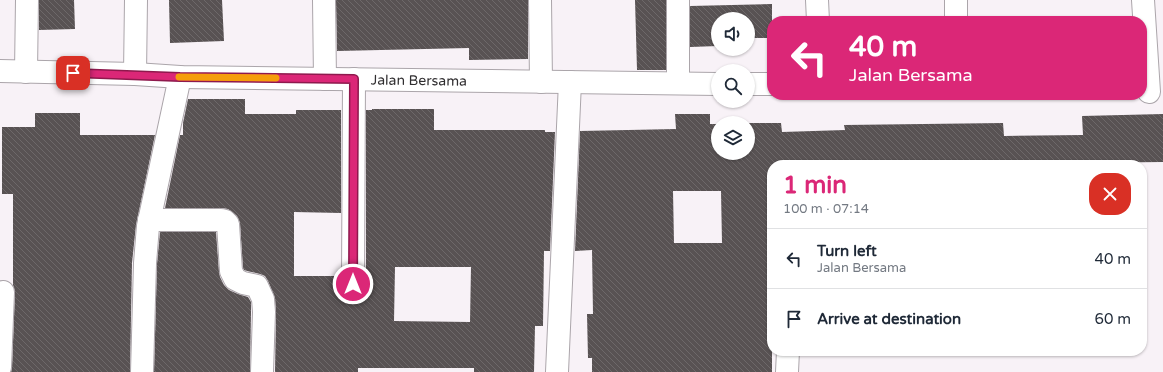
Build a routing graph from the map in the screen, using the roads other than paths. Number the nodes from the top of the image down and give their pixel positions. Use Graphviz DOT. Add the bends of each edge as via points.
graph roads {
  1 [pos="27,0"];
  2 [pos="136,0"];
  3 [pos="324,0"];
  4 [pos="540,0"];
  5 [pos="678,0"];
  6 [pos="818,0"];
  7 [pos="956,0"];
  8 [pos="1144,0"];
  9 [pos="818,16"];
  10 [pos="956,16"];
  11 [pos="1145,16"];
  12 [pos="1147,39"];
  13 [pos="0,71"];
  14 [pos="26,72"];
  15 [pos="135,74"];
  16 [pos="180,77"];
  17 [pos="325,79"];
  18 [pos="354,79"];
  19 [pos="541,82"];
  20 [pos="570,82"];
  21 [pos="678,83"];
  22 [pos="711,84"];
  23 [pos="755,84"];
  24 [pos="767,84"];
  25 [pos="1151,92"];
  26 [pos="149,220"];
  27 [pos="353,284"];
  28 [pos="3,292"];
  29 [pos="788,356"];
  30 [pos="0,367"];
  31 [pos="142,372"];
  32 [pos="262,372"];
  33 [pos="557,372"];
  34 [pos="788,372"];
  1 -- 14 [label="street"];
  2 -- 15 [label="street"];
  3 -- 17 [label="street"];
  4 -- 19 [label="street"];
  5 -- 21 [label="street"];
  6 -- 9 [label="street"];
  7 -- 10 [label="street"];
  8 -- 11 [label="street"];
  12 -- 25 [label="street"];
  13 -- 14 [label="street, Jalan Bersama"];
  14 -- 15 [label="street, Jalan Bersama"];
  15 -- 16 [label="street, Jalan Bersama"];
  16 -- 17 [label="street, Jalan Bersama"];
  16 -- 26 [label="street"];
  17 -- 18 [label="street, Jalan Bersama"];
  18 -- 19 [label="street, Jalan Bersama"];
  18 -- 27 [label="street"];
  19 -- 20 [label="street, Jalan Bersama"];
  20 -- 21 [label="street, Jalan Bersama"];
  20 -- 33 [label="street"];
  21 -- 22 [label="street, Jalan Bersama"];
  23 -- 24 [label="street"];
  26 -- 31 [label="street" via="145,263"];
  26 -- 32 [label="street" via="221,220 228,224 231,271 235,279 257,286 263,299"];
  28 -- 30 [label="street"];
  29 -- 34 [label="street"];
}
